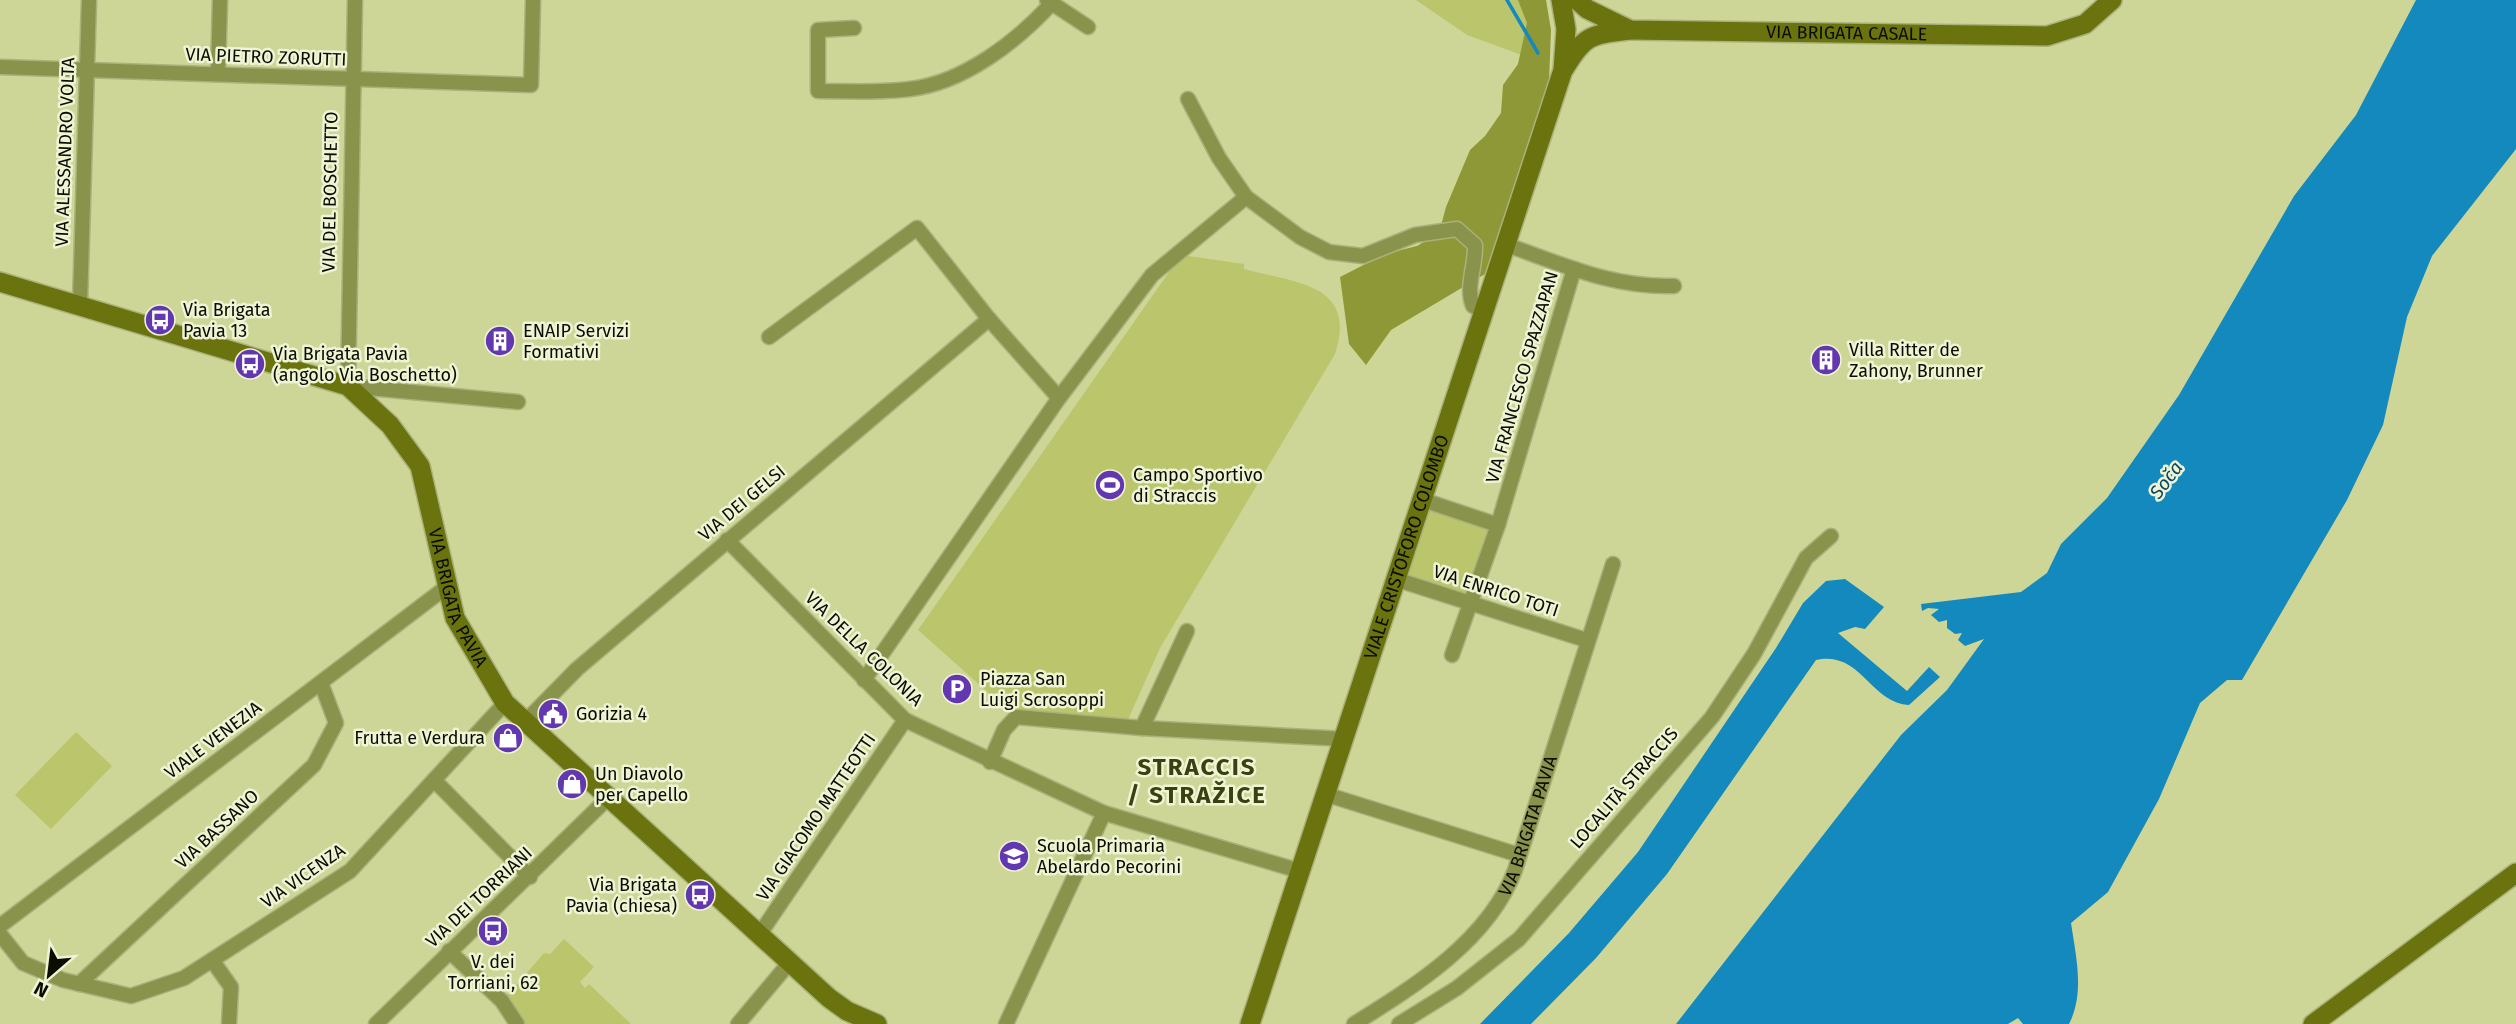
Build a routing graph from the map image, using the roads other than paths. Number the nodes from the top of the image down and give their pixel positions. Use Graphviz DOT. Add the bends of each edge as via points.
graph roads {
  1 [pos="89,0"];
  2 [pos="220,0"];
  3 [pos="355,0"];
  4 [pos="533,0"];
  5 [pos="1561,0"];
  6 [pos="1577,0"];
  7 [pos="2112,0"];
  8 [pos="1049,2"];
  9 [pos="1088,27"];
  10 [pos="854,28"];
  11 [pos="1630,30"];
  12 [pos="0,67"];
  13 [pos="87,70"];
  14 [pos="1563,70"];
  15 [pos="218,74"];
  16 [pos="352,80"];
  17 [pos="1188,99"];
  18 [pos="1246,197"];
  19 [pos="1507,246"];
  20 [pos="1574,269"];
  21 [pos="0,282"];
  22 [pos="1674,286"];
  23 [pos="80,304"];
  24 [pos="1486,311"];
  25 [pos="989,319"];
  26 [pos="769,337"];
  27 [pos="348,386"];
  28 [pos="1059,398"];
  29 [pos="517,402"];
  30 [pos="1420,499"];
  31 [pos="1498,525"];
  32 [pos="1830,536"];
  33 [pos="727,540"];
  34 [pos="1613,564"];
  35 [pos="1395,579"];
  36 [pos="449,585"];
  37 [pos="1470,604"];
  38 [pos="1187,631"];
  39 [pos="1586,640"];
  40 [pos="1452,655"];
  41 [pos="864,680"];
  42 [pos="321,683"];
  43 [pos="505,703"];
  44 [pos="905,720"];
  45 [pos="526,722"];
  46 [pos="1142,728"];
  47 [pos="1345,738"];
  48 [pos="990,762"];
  49 [pos="434,780"];
  50 [pos="1325,794"];
  51 [pos="609,797"];
  52 [pos="1104,813"];
  53 [pos="1519,855"];
  54 [pos="1300,871"];
  55 [pos="2516,873"];
  56 [pos="530,877"];
  57 [pos="0,926"];
  58 [pos="0,934"];
  59 [pos="758,935"];
  60 [pos="449,951"];
  61 [pos="212,960"];
  62 [pos="790,962"];
  63 [pos="79,984"];
  64 [pos="229,1024"];
  65 [pos="376,1024"];
  66 [pos="517,1024"];
  67 [pos="738,1024"];
  68 [pos="877,1024"];
  69 [pos="1006,1024"];
  70 [pos="1250,1024"];
  71 [pos="1354,1024"];
  72 [pos="1399,1024"];
  73 [pos="2314,1024"];
  1 -- 13 [label="street, VIA ALESSANDRO VOLTA"];
  2 -- 15 [label="street"];
  3 -- 16 [label="street, VIA DEL BOSCHETTO"];
  4 -- 16 [label="street, VIA PIETRO ZORUTTI" via="531,85"];
  5 -- 14 [label="street, VIALE CRISTOFORO COLOMBO" via="1566,29"];
  6 -- 11 [label="street, VIA BRIGATA CASALE"];
  7 -- 11 [label="street, VIA BRIGATA CASALE" via="2085,24 2047,36"];
  8 -- 9 [label="street"];
  8 -- 10 [label="street" via="1028,30 954,78 912,89 817,91 818,30"];
  11 -- 14 [label="street, VIALE CRISTOFORO COLOMBO" via="1581,41"];
  12 -- 13 [label="street, VIA PIETRO ZORUTTI"];
  13 -- 15 [label="street, VIA PIETRO ZORUTTI"];
  13 -- 23 [label="street, VIA ALESSANDRO VOLTA"];
  14 -- 19 [label="street, VIALE CRISTOFORO COLOMBO"];
  15 -- 16 [label="street, VIA PIETRO ZORUTTI"];
  16 -- 27 [label="street, VIA DEL BOSCHETTO"];
  17 -- 18 [label="street"];
  18 -- 24 [label="street" via="1300,237 1329,252 1363,256 1415,236 1457,229 1475,245 1476,264 1468,294 1472,306"];
  18 -- 28 [label="street" via="1152,275"];
  19 -- 20 [label="street, VIA FRANCESCO SPAZZAPAN"];
  19 -- 24 [label="street, VIALE CRISTOFORO COLOMBO"];
  20 -- 22 [label="street" via="1615,283"];
  20 -- 31 [label="street, VIA FRANCESCO SPAZZAPAN"];
  21 -- 23 [label="street, VIA BRIGATA PAVIA"];
  23 -- 27 [label="street, VIA BRIGATA PAVIA"];
  24 -- 30 [label="street, VIALE CRISTOFORO COLOMBO"];
  25 -- 26 [label="street" via="917,228"];
  25 -- 28 [label="street"];
  25 -- 33 [label="street, VIA DEI GELSI"];
  27 -- 29 [label="street"];
  27 -- 36 [label="street, VIA BRIGATA PAVIA" via="390,425 420,466"];
  28 -- 41 [label="street"];
  30 -- 31 [label="street"];
  30 -- 35 [label="street, VIALE CRISTOFORO COLOMBO"];
  31 -- 37 [label="street, VIA FRANCESCO SPAZZAPAN"];
  32 -- 72 [label="street, LOCALITÀ STRACCIS" via="1806,558 1754,654 1712,717 1518,939 1457,988"];
  33 -- 41 [label="street, VIA DELLA COLONIA"];
  33 -- 45 [label="street, VIA DEI GELSI" via="577,669"];
  34 -- 39 [label="street, VIA BRIGATA PAVIA"];
  35 -- 37 [label="street, VIA ENRICO TOTI"];
  35 -- 47 [label="street, VIALE CRISTOFORO COLOMBO"];
  36 -- 42 [label="street, VIALE VENEZIA"];
  36 -- 43 [label="street, VIA BRIGATA PAVIA" via="454,618"];
  37 -- 39 [label="street, VIA ENRICO TOTI"];
  37 -- 40 [label="street, VIA FRANCESCO SPAZZAPAN"];
  38 -- 46 [label="street"];
  39 -- 53 [label="street, VIA BRIGATA PAVIA"];
  41 -- 44 [label="street, VIA DELLA COLONIA"];
  42 -- 57 [label="street, VIALE VENEZIA"];
  42 -- 63 [label="street, VIA BASSANO" via="337,723 314,765"];
  43 -- 45 [label="street, VIA BRIGATA PAVIA"];
  43 -- 49 [label="street, VIA VICENZA"];
  44 -- 48 [label="street, VIA DELLA COLONIA"];
  44 -- 59 [label="street, VIA GIACOMO MATTEOTTI"];
  45 -- 51 [label="street, VIA BRIGATA PAVIA"];
  46 -- 47 [label="street"];
  46 -- 48 [label="street" via="1016,717 1003,730"];
  47 -- 50 [label="street, VIALE CRISTOFORO COLOMBO"];
  48 -- 52 [label="street, VIA DELLA COLONIA"];
  49 -- 56 [label="street"];
  49 -- 61 [label="street, VIA VICENZA" via="350,871"];
  50 -- 53 [label="street"];
  50 -- 54 [label="street, VIALE CRISTOFORO COLOMBO"];
  51 -- 56 [label="street, VIA DEI TORRIANI"];
  51 -- 59 [label="street, VIA BRIGATA PAVIA"];
  52 -- 54 [label="street, VIA DELLA COLONIA"];
  52 -- 69 [label="street"];
  53 -- 71 [label="street, VIA BRIGATA PAVIA" via="1508,888 1485,924 1431,971"];
  54 -- 70 [label="street, VIALE CRISTOFORO COLOMBO"];
  55 -- 73 [label="street"];
  56 -- 60 [label="street, VIA DEI TORRIANI"];
  58 -- 63 [label="street, VIA VICENZA" via="23,963"];
  59 -- 62 [label="street, VIA BRIGATA PAVIA"];
  60 -- 65 [label="street, VIA DEI TORRIANI"];
  60 -- 66 [label="street" via="502,1001"];
  61 -- 63 [label="street, VIA VICENZA" via="184,978 131,996"];
  61 -- 64 [label="street" via="231,987"];
  62 -- 67 [label="street"];
  62 -- 68 [label="street, VIA BRIGATA PAVIA" via="847,1011"];
}
